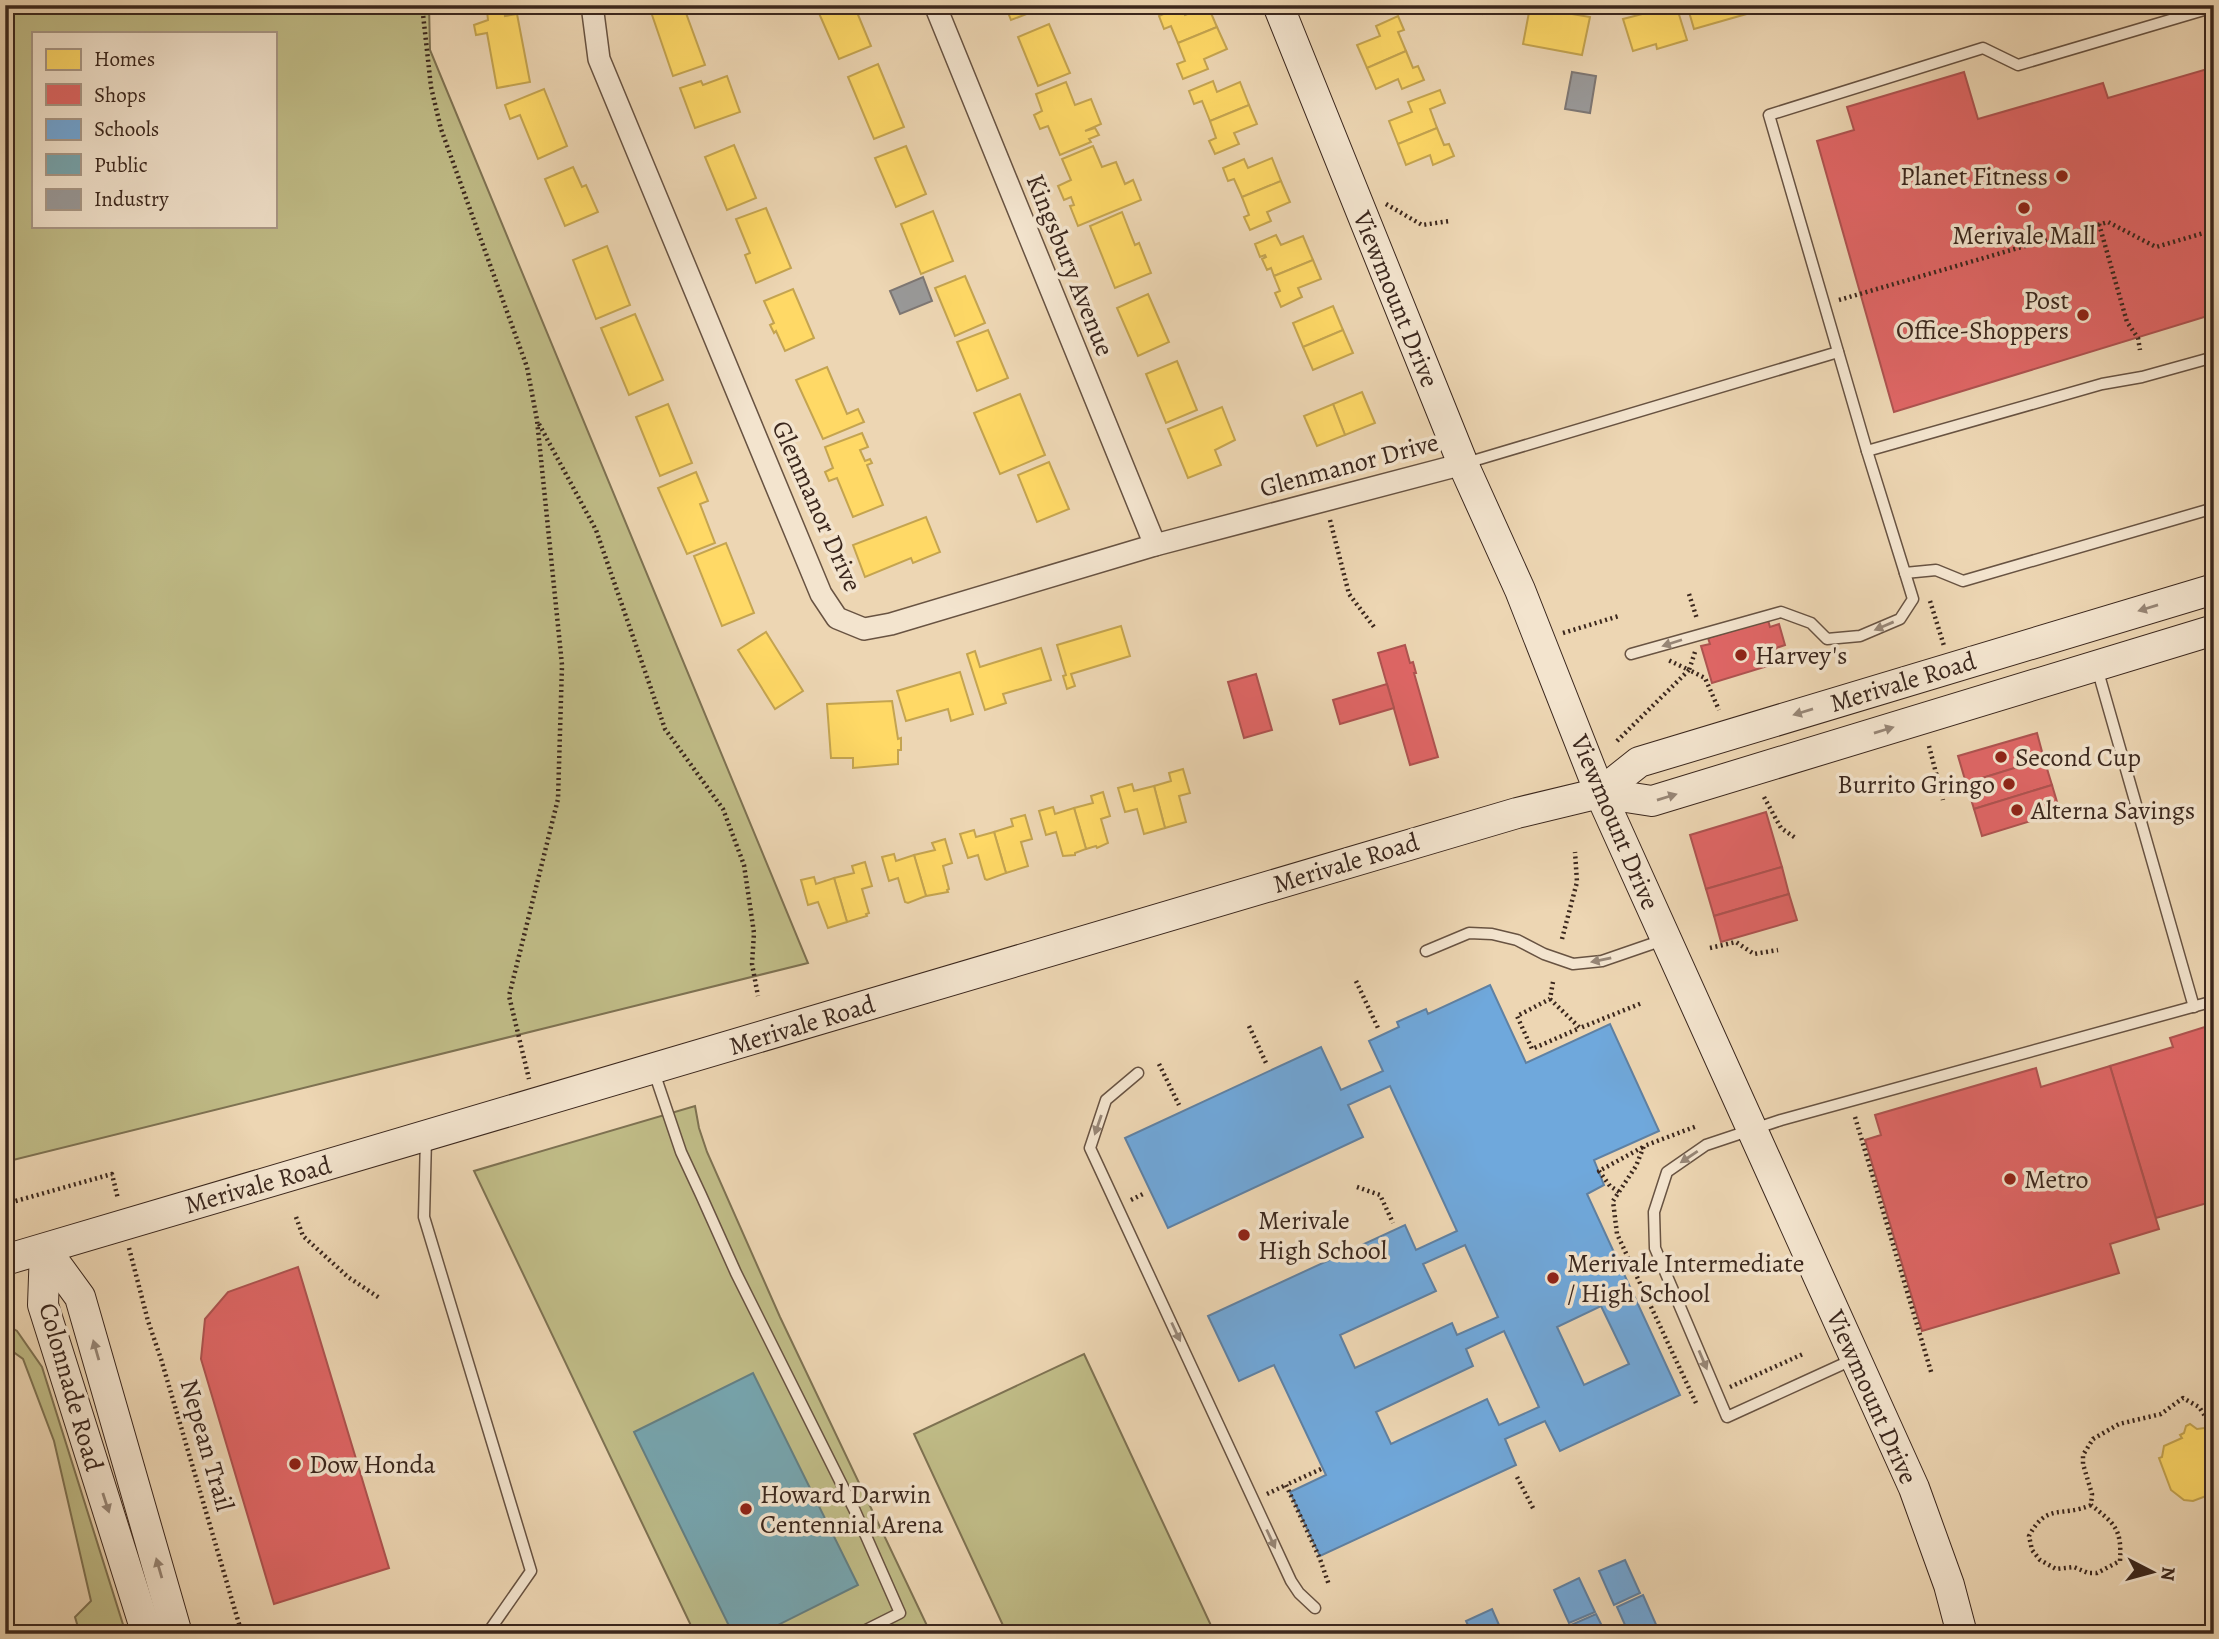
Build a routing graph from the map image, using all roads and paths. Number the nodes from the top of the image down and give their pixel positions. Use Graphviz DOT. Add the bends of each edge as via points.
graph roads {
  1 [pos="422,5"];
  2 [pos="592,5"];
  3 [pos="935,5"];
  4 [pos="1278,5"];
  5 [pos="2214,8"];
  6 [pos="1357,202"];
  7 [pos="1450,221"];
  8 [pos="2099,224"];
  9 [pos="2214,230"];
  10 [pos="1839,300"];
  11 [pos="2140,350"];
  12 [pos="1838,352"];
  13 [pos="2214,357"];
  14 [pos="537,420"];
  15 [pos="1867,451"];
  16 [pos="1463,464"];
  17 [pos="1325,500"];
  18 [pos="2214,508"];
  19 [pos="1155,545"];
  20 [pos="1922,571"];
  21 [pos="1905,573"];
  22 [pos="2214,589"];
  23 [pos="1689,594"];
  24 [pos="1619,616"];
  25 [pos="1374,627"];
  26 [pos="2214,630"];
  27 [pos="1558,634"];
  28 [pos="1702,634"];
  29 [pos="1661,647"];
  30 [pos="1945,650"];
  31 [pos="1631,654"];
  32 [pos="2096,665"];
  33 [pos="1689,670"];
  34 [pos="1722,717"];
  35 [pos="1617,741"];
  36 [pos="1929,746"];
  37 [pos="1600,793"];
  38 [pos="1764,797"];
  39 [pos="1943,800"];
  40 [pos="1797,839"];
  41 [pos="1575,852"];
  42 [pos="1562,939"];
  43 [pos="1665,939"];
  44 [pos="1710,948"];
  45 [pos="1778,950"];
  46 [pos="1426,951"];
  47 [pos="1356,981"];
  48 [pos="1553,982"];
  49 [pos="758,996"];
  50 [pos="1550,999"];
  51 [pos="2214,1001"];
  52 [pos="1642,1003"];
  53 [pos="2194,1007"];
  54 [pos="1249,1026"];
  55 [pos="1378,1028"];
  56 [pos="1580,1028"];
  57 [pos="1266,1063"];
  58 [pos="1159,1064"];
  59 [pos="653,1069"];
  60 [pos="1138,1073"];
  61 [pos="534,1104"];
  62 [pos="1178,1105"];
  63 [pos="1855,1117"];
  64 [pos="1751,1129"];
  65 [pos="426,1136"];
  66 [pos="1644,1146"];
  67 [pos="112,1174"];
  68 [pos="1357,1187"];
  69 [pos="1619,1192"];
  70 [pos="5,1204"];
  71 [pos="296,1217"];
  72 [pos="1393,1223"];
  73 [pos="45,1249"];
  74 [pos="5,1260"];
  75 [pos="134,1267"];
  76 [pos="381,1299"];
  77 [pos="1803,1354"];
  78 [pos="1854,1359"];
  79 [pos="1932,1375"];
  80 [pos="1730,1387"];
  81 [pos="2209,1422"];
  82 [pos="1321,1469"];
  83 [pos="1517,1478"];
  84 [pos="2091,1505"];
  85 [pos="1534,1510"];
  86 [pos="1329,1585"];
  87 [pos="1315,1608"];
  88 [pos="1965,1629"];
  89 [pos="147,1634"];
  90 [pos="177,1634"];
  91 [pos="242,1634"];
  92 [pos="487,1634"];
  93 [pos="858,1634"];
  1 -- 14 [label="path" via="430,87 441,128 527,367"];
  2 -- 19 [label="street, Glenmanor Drive" via="599,59 821,594 837,618 864,629 891,624"];
  3 -- 19 [label="street, Kingsbury Avenue"];
  4 -- 6 [label="main road, Viewmount Drive"];
  5 -- 12 [label="lane" via="2018,65 1983,48 1769,115"];
  6 -- 7 [label="path" via="1376,199 1422,225"];
  6 -- 16 [label="main road, Viewmount Drive"];
  8 -- 9 [label="path" via="2108,222 2156,247"];
  8 -- 10 [label="path"];
  8 -- 11 [label="path" via="2127,322"];
  12 -- 15 [label="lane"];
  12 -- 16 [label="lane"];
  13 -- 15 [label="lane"];
  14 -- 49 [label="path" via="596,530 665,729 723,809 744,865 754,933 751,964"];
  14 -- 61 [label="path" via="562,665 558,799 509,996"];
  15 -- 21 [label="lane"];
  16 -- 17 [label="street, Glenmanor Drive"];
  16 -- 37 [label="main road, Viewmount Drive" via="1520,590"];
  17 -- 19 [label="street, Glenmanor Drive"];
  17 -- 25 [label="path" via="1349,594"];
  18 -- 20 [label="lane" via="1963,581 1936,570"];
  20 -- 21 [label="lane"];
  20 -- 30 [label="path"];
  21 -- 28 [label="lane, one-way" via="1913,599 1899,619 1860,636 1827,639 1811,622 1782,611"];
  22 -- 37 [label="main road, Merivale Road, one-way" via="1639,762"];
  23 -- 28 [label="path"];
  24 -- 27 [label="path"];
  26 -- 32 [label="main road, Merivale Road"];
  28 -- 29 [label="lane, one-way"];
  28 -- 33 [label="path"];
  29 -- 31 [label="lane"];
  29 -- 33 [label="path" via="1667,659"];
  37 -- 32 [label="main road, Merivale Road, one-way" via="1652,802"];
  32 -- 53 [label="lane"];
  33 -- 34 [label="path" via="1705,678"];
  33 -- 35 [label="path"];
  36 -- 39 [label="path"];
  37 -- 43 [label="main road, Viewmount Drive"];
  37 -- 59 [label="main road, Merivale Road" via="1517,813"];
  38 -- 40 [label="path" via="1781,828"];
  41 -- 42 [label="path" via="1577,882"];
  43 -- 46 [label="lane, one-way" via="1602,961 1573,964 1492,934 1469,933"];
  43 -- 64 [label="main road, Viewmount Drive"];
  44 -- 45 [label="path" via="1736,942 1754,954"];
  47 -- 55 [label="path"];
  48 -- 50 [label="path"];
  50 -- 56 [label="path"];
  50 -- 56 [label="path" via="1517,1016 1532,1049"];
  51 -- 53 [label="lane"];
  52 -- 56 [label="path"];
  53 -- 64 [label="lane"];
  54 -- 57 [label="path"];
  58 -- 62 [label="path"];
  59 -- 61 [label="main road, Merivale Road"];
  59 -- 93 [label="lane" via="681,1152 900,1613"];
  60 -- 87 [label="lane, one-way" via="1106,1100 1090,1148 1291,1581"];
  61 -- 65 [label="main road, Merivale Road"];
  63 -- 79 [label="path"];
  64 -- 78 [label="main road, Viewmount Drive"];
  64 -- 78 [label="lane, one-way" via="1706,1145 1667,1172 1654,1212 1655,1248 1727,1417"];
  65 -- 73 [label="main road, Merivale Road"];
  65 -- 92 [label="lane" via="424,1217 531,1571"];
  66 -- 69 [label="path" via="1599,1171"];
  67 -- 70 [label="path"];
  68 -- 72 [label="path" via="1380,1195"];
  71 -- 76 [label="path" via="303,1236 348,1277"];
  73 -- 74 [label="main road, Merivale Road"];
  73 -- 89 [label="main road, Colonnade Road, one-way" via="43,1305"];
  90 -- 73 [label="main road, Colonnade Road, one-way" via="80,1297"];
  75 -- 91 [label="path, Nepean Trail"];
  77 -- 80 [label="path"];
  78 -- 88 [label="main road, Viewmount Drive" via="1914,1488"];
  81 -- 84 [label="path" via="2199,1407 2183,1398 2161,1414 2119,1424 2093,1439 2083,1455"];
  82 -- 86 [label="path" via="1286,1485"];
  83 -- 85 [label="path"];
  84 -- 84 [label="path" via="2114,1523 2120,1537 2119,1563 2088,1573 2074,1567 2056,1570 2040,1560 2029,1536 2041,1517"];
}
